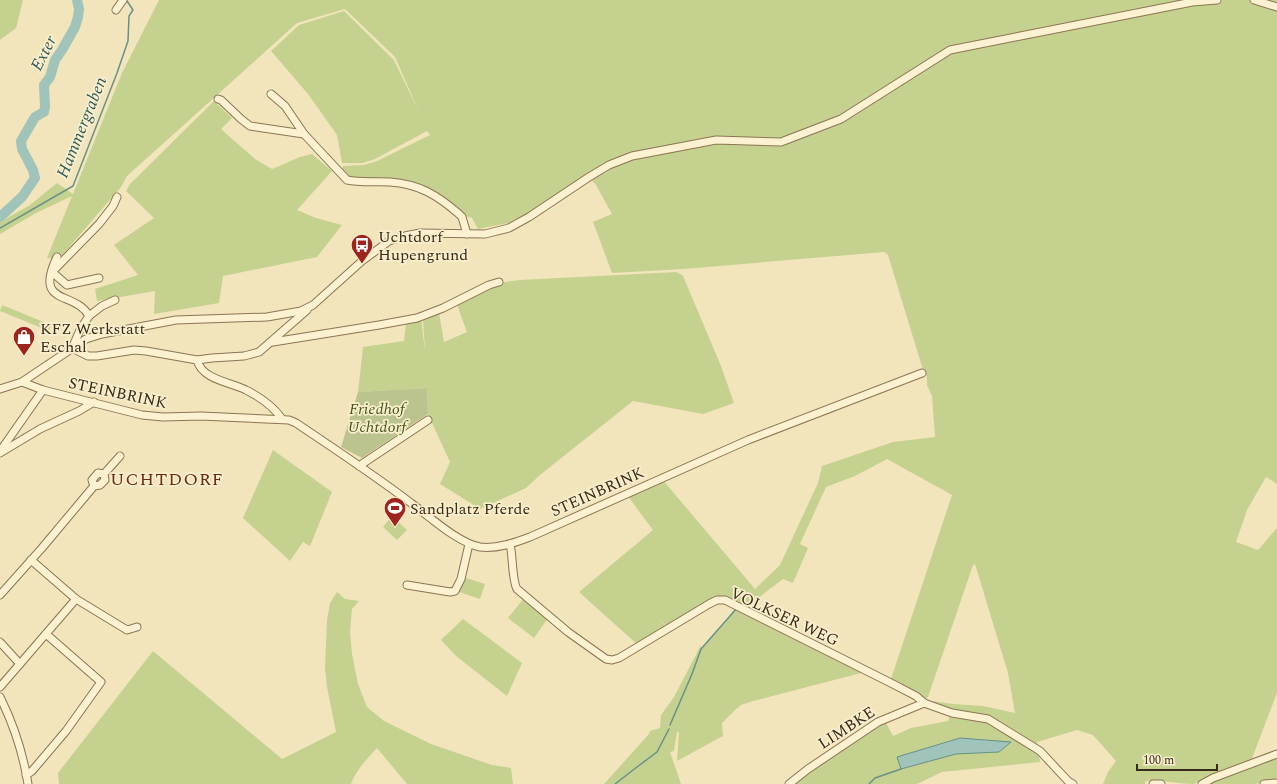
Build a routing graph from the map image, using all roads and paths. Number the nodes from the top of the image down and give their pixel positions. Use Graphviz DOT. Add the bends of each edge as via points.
graph roads {
  1 [pos="123,0"];
  2 [pos="1217,0"];
  3 [pos="1254,0"];
  4 [pos="1277,7"];
  5 [pos="116,10"];
  6 [pos="271,94"];
  7 [pos="218,99"];
  8 [pos="304,134"];
  9 [pos="117,197"];
  10 [pos="467,234"];
  11 [pos="57,257"];
  12 [pos="52,272"];
  13 [pos="99,278"];
  14 [pos="499,282"];
  15 [pos="115,300"];
  16 [pos="313,305"];
  17 [pos="89,316"];
  18 [pos="272,342"];
  19 [pos="72,348"];
  20 [pos="197,360"];
  21 [pos="922,373"];
  22 [pos="22,382"];
  23 [pos="0,389"];
  24 [pos="43,390"];
  25 [pos="94,402"];
  26 [pos="282,419"];
  27 [pos="428,420"];
  28 [pos="0,452"];
  29 [pos="120,456"];
  30 [pos="359,466"];
  31 [pos="469,544"];
  32 [pos="510,544"];
  33 [pos="31,560"];
  34 [pos="407,585"];
  35 [pos="0,595"];
  36 [pos="76,599"];
  37 [pos="137,627"];
  38 [pos="46,634"];
  39 [pos="0,642"];
  40 [pos="20,664"];
  41 [pos="0,687"];
  42 [pos="0,697"];
  43 [pos="924,703"];
  44 [pos="1277,754"];
  45 [pos="26,775"];
  46 [pos="1277,783"];
  47 [pos="28,784"];
  48 [pos="789,784"];
  49 [pos="1073,784"];
  50 [pos="1153,784"];
  51 [pos="1161,784"];
  52 [pos="1202,784"];
  53 [pos="1264,784"];
  1 -- 5 [label="street"];
  2 -- 10 [label="street" via="1192,2 950,50 841,119 781,142 716,140 632,156 608,165 514,226 491,233"];
  3 -- 4 [label="street"];
  6 -- 8 [label="street" via="285,106"];
  7 -- 8 [label="street" via="250,126"];
  8 -- 10 [label="street" via="347,180 412,185 430,192 459,214"];
  9 -- 12 [label="street" via="98,224"];
  10 -- 16 [label="street" via="420,233 389,241 362,261"];
  11 -- 12 [label="street"];
  12 -- 13 [label="street" via="67,285"];
  12 -- 17 [label="street" via="50,283 55,293 83,308"];
  14 -- 18 [label="street" via="423,316"];
  15 -- 17 [label="street"];
  16 -- 18 [label="street"];
  16 -- 19 [label="street" via="302,311 267,317 176,320 123,329 94,336"];
  17 -- 19 [label="street"];
  18 -- 20 [label="street" via="259,352 244,356"];
  19 -- 20 [label="street" via="88,356 140,350"];
  19 -- 22 [label="street"];
  20 -- 26 [label="street, STEINBRINK" via="205,372 253,394 276,410"];
  21 -- 32 [label="street, STEINBRINK" via="748,440"];
  22 -- 23 [label="street"];
  22 -- 24 [label="street, STEINBRINK"];
  24 -- 25 [label="street, STEINBRINK"];
  24 -- 28 [label="street"];
  25 -- 26 [label="street, STEINBRINK" via="142,415 163,417"];
  25 -- 28 [label="street"];
  26 -- 30 [label="street, STEINBRINK" via="296,423"];
  27 -- 30 [label="street"];
  29 -- 33 [label="street" via="104,474 105,480 94,486"];
  30 -- 31 [label="street, STEINBRINK"];
  31 -- 32 [label="street, STEINBRINK" via="489,547"];
  31 -- 34 [label="street" via="461,579 455,591"];
  32 -- 43 [label="street, VOLKSER WEG" via="514,584 517,589 568,632 606,659 619,658 709,604 725,600 889,682"];
  33 -- 35 [label="street"];
  33 -- 36 [label="street"];
  36 -- 37 [label="street" via="127,630"];
  36 -- 38 [label="street"];
  38 -- 40 [label="street"];
  38 -- 45 [label="street" via="101,682 61,737"];
  39 -- 40 [label="street"];
  40 -- 41 [label="street"];
  42 -- 45 [label="street" via="17,735"];
  43 -- 48 [label="street, LIMBKE" via="878,722"];
  43 -- 49 [label="street, VOLKSER WEG" via="952,713 988,719 1040,751"];
  44 -- 52 [label="street"];
  45 -- 47 [label="street"];
  46 -- 53 [label="street"];
  50 -- 51 [label="street"];
}
